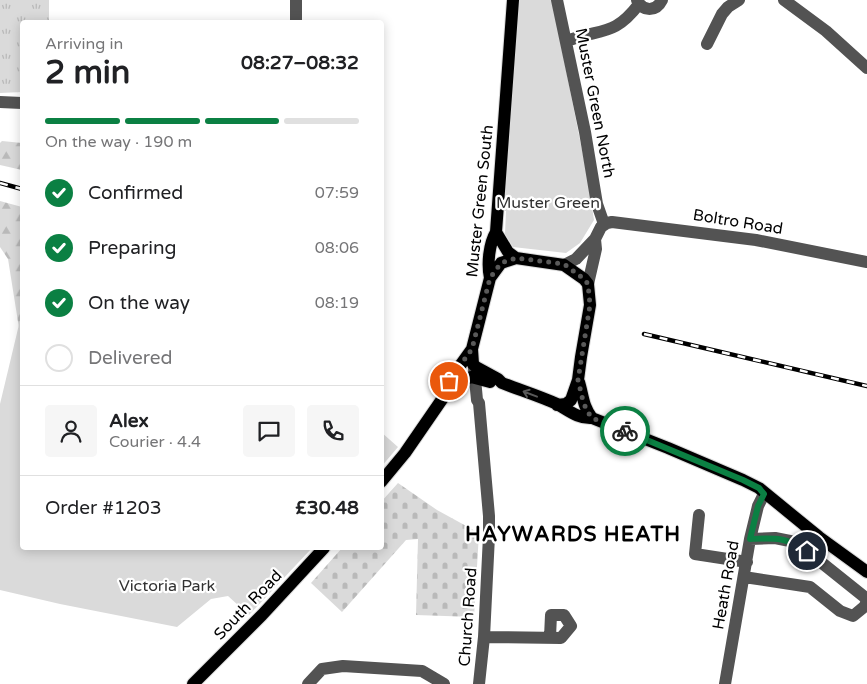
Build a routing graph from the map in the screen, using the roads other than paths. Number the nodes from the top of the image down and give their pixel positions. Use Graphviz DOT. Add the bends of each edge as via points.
graph roads {
  1 [pos="296,0"];
  2 [pos="512,0"];
  3 [pos="557,0"];
  4 [pos="662,0"];
  5 [pos="739,0"];
  6 [pos="784,0"];
  7 [pos="638,2"];
  8 [pos="296,20"];
  9 [pos="567,41"];
  10 [pos="707,44"];
  11 [pos="867,68"];
  12 [pos="0,102"];
  13 [pos="20,103"];
  14 [pos="604,224"];
  15 [pos="496,232"];
  16 [pos="595,239"];
  17 [pos="516,258"];
  18 [pos="867,262"];
  19 [pos="564,264"];
  20 [pos="490,278"];
  21 [pos="588,284"];
  22 [pos="472,349"];
  23 [pos="474,371"];
  24 [pos="578,380"];
  25 [pos="499,383"];
  26 [pos="445,396"];
  27 [pos="479,403"];
  28 [pos="557,405"];
  29 [pos="592,418"];
  30 [pos="384,479"];
  31 [pos="764,494"];
  32 [pos="699,515"];
  33 [pos="750,539"];
  34 [pos="322,550"];
  35 [pos="747,562"];
  36 [pos="867,572"];
  37 [pos="744,577"];
  38 [pos="484,637"];
  39 [pos="550,637"];
  40 [pos="193,684"];
  41 [pos="308,684"];
  42 [pos="444,684"];
  43 [pos="479,684"];
  44 [pos="724,684"];
  1 -- 8 [label="street"];
  2 -- 15 [label="main road, Muster Green South"];
  3 -- 9 [label="street, Muster Green North"];
  4 -- 7 [label="street" via="658,7 650,10"];
  5 -- 10 [label="street" via="722,14"];
  6 -- 11 [label="street" via="826,31"];
  7 -- 9 [label="street" via="621,24"];
  9 -- 14 [label="street, Muster Green North" via="597,204"];
  12 -- 13 [label="street"];
  14 -- 16 [label="street"];
  14 -- 18 [label="street, Boltro Road" via="619,222 756,240"];
  15 -- 17 [label="main road" via="508,252"];
  15 -- 20 [label="main road, Muster Green South" via="490,253"];
  16 -- 19 [label="street" via="576,259"];
  16 -- 21 [label="street" via="596,249"];
  17 -- 19 [label="main road"];
  17 -- 20 [label="main road" via="501,263"];
  19 -- 21 [label="main road"];
  20 -- 22 [label="main road, Muster Green South"];
  21 -- 24 [label="main road" via="590,305"];
  22 -- 23 [label="main road"];
  22 -- 26 [label="main road, Muster Green South" via="449,381"];
  23 -- 25 [label="main road" via="498,378"];
  23 -- 26 [label="main road"];
  23 -- 27 [label="street, Church Road"];
  24 -- 28 [label="main road" via="571,400"];
  24 -- 29 [label="main road"];
  25 -- 27 [label="street" via="485,390"];
  28 -- 25 [label="main road, one-way"];
  26 -- 30 [label="main road" via="406,453"];
  27 -- 38 [label="street, Church Road" via="489,516"];
  28 -- 29 [label="main road" via="574,414"];
  29 -- 31 [label="main road" via="743,480"];
  31 -- 33 [label="street, Heath Road"];
  31 -- 36 [label="main road"];
  32 -- 35 [label="street" via="695,554"];
  33 -- 35 [label="street, Heath Road"];
  33 -- 37 [label="street" via="790,541 867,599 865,606 853,616 840,611 810,587"];
  34 -- 40 [label="main road, South Road"];
  35 -- 37 [label="street, Heath Road"];
  37 -- 44 [label="street, Heath Road"];
  38 -- 39 [label="street"];
  38 -- 43 [label="street, Church Road"];
  41 -- 42 [label="street" via="322,670 343,666 422,671"];
}
